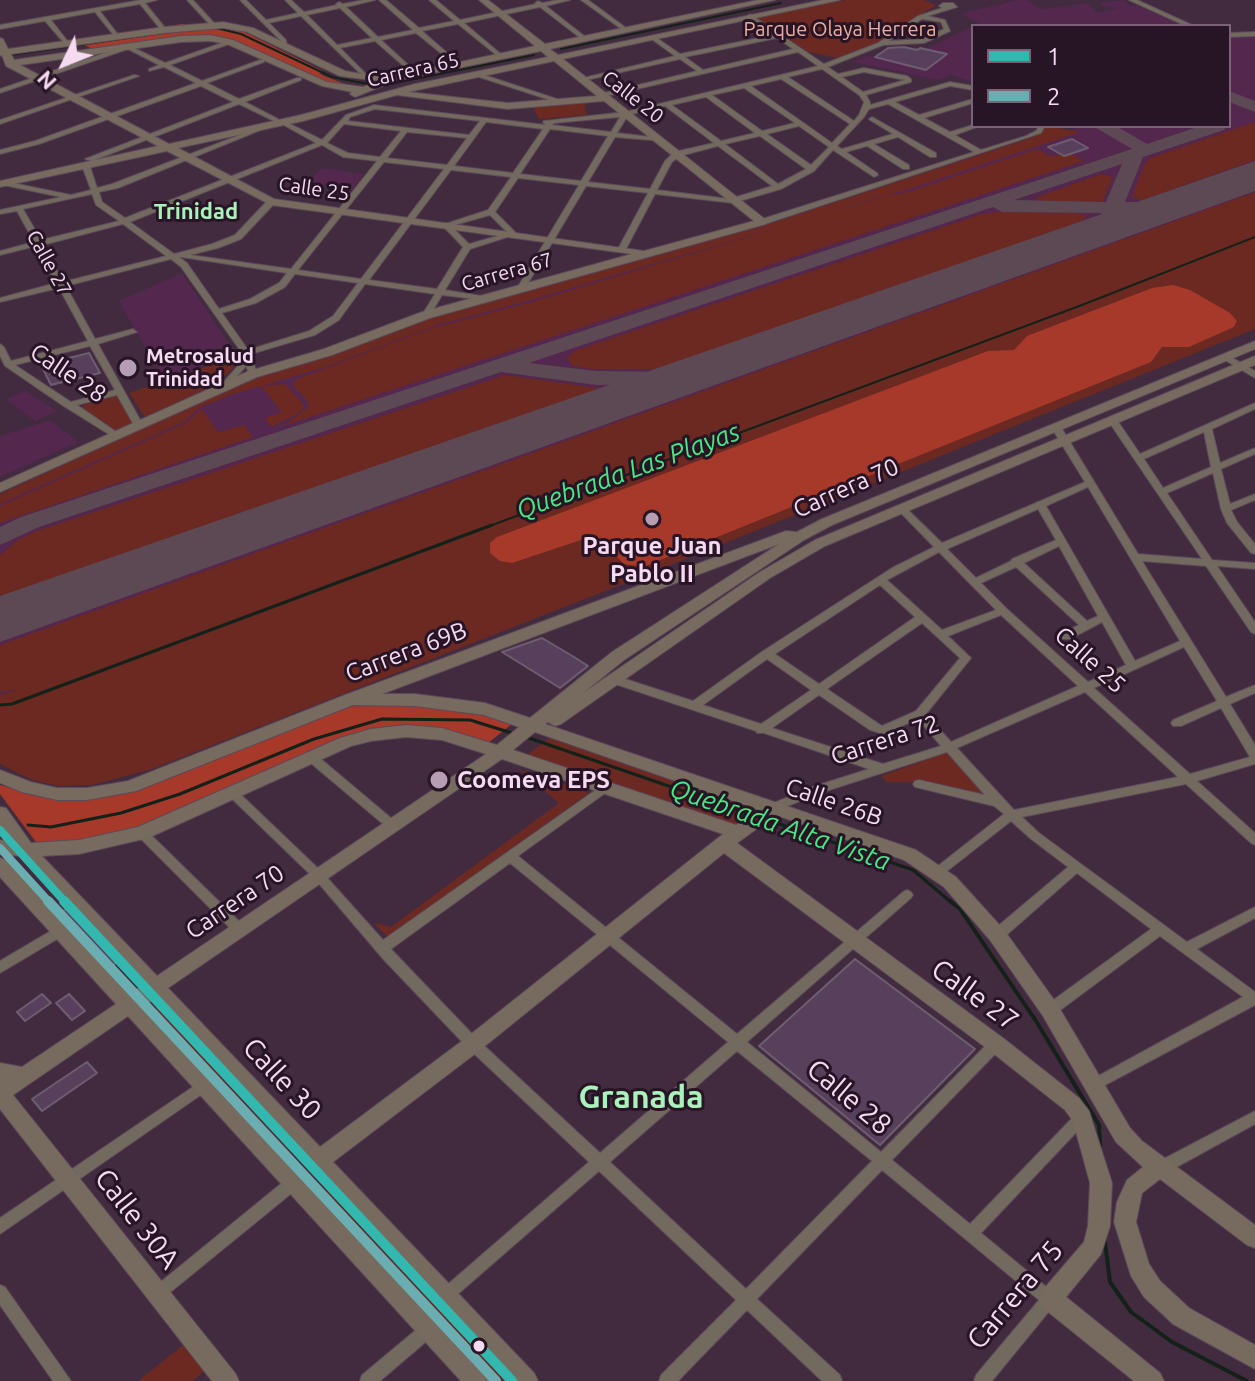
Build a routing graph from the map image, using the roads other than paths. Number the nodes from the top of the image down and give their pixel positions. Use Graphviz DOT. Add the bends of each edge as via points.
graph roads {
  1 [pos="154,0"];
  2 [pos="190,0"];
  3 [pos="243,0"];
  4 [pos="288,0"];
  5 [pos="335,0"];
  6 [pos="372,0"];
  7 [pos="382,0"];
  8 [pos="432,0"];
  9 [pos="483,0"];
  10 [pos="567,0"];
  11 [pos="584,0"];
  12 [pos="771,0"];
  13 [pos="836,0"];
  14 [pos="1132,0"];
  15 [pos="141,2"];
  16 [pos="538,3"];
  17 [pos="943,4"];
  18 [pos="342,6"];
  19 [pos="96,10"];
  20 [pos="500,13"];
  21 [pos="302,14"];
  22 [pos="932,14"];
  23 [pos="750,16"];
  24 [pos="47,19"];
  25 [pos="265,22"];
  26 [pos="458,22"];
  27 [pos="1186,24"];
  28 [pos="213,25"];
  29 [pos="0,27"];
  30 [pos="164,30"];
  31 [pos="626,30"];
  32 [pos="417,31"];
  33 [pos="897,32"];
  34 [pos="1255,34"];
  35 [pos="1231,35"];
  36 [pos="116,36"];
  37 [pos="778,36"];
  38 [pos="652,37"];
  39 [pos="377,39"];
  40 [pos="585,39"];
  41 [pos="0,41"];
  42 [pos="918,41"];
  43 [pos="230,42"];
  44 [pos="66,43"];
  45 [pos="880,44"];
  46 [pos="284,46"];
  47 [pos="128,47"];
  48 [pos="336,47"];
  49 [pos="543,48"];
  50 [pos="798,50"];
  51 [pos="98,54"];
  52 [pos="500,56"];
  53 [pos="680,56"];
  54 [pos="556,58"];
  55 [pos="5,59"];
  56 [pos="262,61"];
  57 [pos="165,65"];
  58 [pos="458,65"];
  59 [pos="823,67"];
  60 [pos="151,70"];
  61 [pos="702,72"];
  62 [pos="415,74"];
  63 [pos="475,74"];
  64 [pos="136,76"];
  65 [pos="782,76"];
  66 [pos="838,76"];
  67 [pos="36,78"];
  68 [pos="299,79"];
  69 [pos="582,79"];
  70 [pos="201,83"];
  71 [pos="745,85"];
  72 [pos="367,86"];
  73 [pos="332,87"];
  74 [pos="971,88"];
  75 [pos="0,91"];
  76 [pos="391,92"];
  77 [pos="706,94"];
  78 [pos="862,94"];
  79 [pos="604,96"];
  80 [pos="75,97"];
  81 [pos="341,100"];
  82 [pos="239,102"];
  83 [pos="561,102"];
  84 [pos="890,102"];
  85 [pos="971,102"];
  86 [pos="666,104"];
  87 [pos="866,108"];
  88 [pos="625,114"];
  89 [pos="111,116"];
  90 [pos="918,118"];
  91 [pos="872,119"];
  92 [pos="484,120"];
  93 [pos="0,122"];
  94 [pos="276,122"];
  95 [pos="342,122"];
  96 [pos="550,124"];
  97 [pos="799,124"];
  98 [pos="854,124"];
  99 [pos="971,128"];
  100 [pos="1040,129"];
  101 [pos="405,130"];
  102 [pos="760,134"];
  103 [pos="612,135"];
  104 [pos="899,135"];
  105 [pos="949,135"];
  106 [pos="149,136"];
  107 [pos="472,137"];
  108 [pos="660,140"];
  109 [pos="324,142"];
  110 [pos="720,144"];
  111 [pos="868,144"];
  112 [pos="166,145"];
  113 [pos="836,150"];
  114 [pos="0,152"];
  115 [pos="980,152"];
  116 [pos="677,154"];
  117 [pos="933,155"];
  118 [pos="188,157"];
  119 [pos="382,160"];
  120 [pos="87,162"];
  121 [pos="449,167"];
  122 [pos="906,167"];
  123 [pos="811,169"];
  124 [pos="874,175"];
  125 [pos="515,176"];
  126 [pos="2,179"];
  127 [pos="228,179"];
  128 [pos="582,184"];
  129 [pos="778,187"];
  130 [pos="94,192"];
  131 [pos="653,192"];
  132 [pos="72,197"];
  133 [pos="734,200"];
  134 [pos="271,202"];
  135 [pos="19,208"];
  136 [pos="0,212"];
  137 [pos="340,212"];
  138 [pos="491,212"];
  139 [pos="410,220"];
  140 [pos="123,222"];
  141 [pos="762,222"];
  142 [pos="446,225"];
  143 [pos="513,234"];
  144 [pos="238,237"];
  145 [pos="549,238"];
  146 [pos="38,244"];
  147 [pos="467,247"];
  148 [pos="622,249"];
  149 [pos="0,253"];
  150 [pos="645,253"];
  151 [pos="179,257"];
  152 [pos="217,261"];
  153 [pos="614,262"];
  154 [pos="292,270"];
  155 [pos="363,280"];
  156 [pos="61,285"];
  157 [pos="520,290"];
  158 [pos="440,291"];
  159 [pos="490,299"];
  160 [pos="0,300"];
  161 [pos="218,312"];
  162 [pos="426,315"];
  163 [pos="133,332"];
  164 [pos="93,343"];
  165 [pos="1255,345"];
  166 [pos="0,347"];
  167 [pos="246,357"];
  168 [pos="1226,357"];
  169 [pos="1255,360"];
  170 [pos="8,364"];
  171 [pos="1240,366"];
  172 [pos="253,374"];
  173 [pos="1255,375"];
  174 [pos="225,385"];
  175 [pos="118,392"];
  176 [pos="68,405"];
  177 [pos="1255,406"];
  178 [pos="1112,419"];
  179 [pos="138,425"];
  180 [pos="1207,427"];
  181 [pos="1060,434"];
  182 [pos="115,435"];
  183 [pos="1255,451"];
  184 [pos="1138,458"];
  185 [pos="1216,468"];
  186 [pos="1090,483"];
  187 [pos="0,488"];
  188 [pos="1161,492"];
  189 [pos="1255,497"];
  190 [pos="1041,505"];
  191 [pos="901,508"];
  192 [pos="1226,509"];
  193 [pos="827,522"];
  194 [pos="1062,541"];
  195 [pos="940,548"];
  196 [pos="1255,551"];
  197 [pos="1135,557"];
  198 [pos="1016,561"];
  199 [pos="1208,562"];
  200 [pos="1255,566"];
  201 [pos="881,580"];
  202 [pos="975,582"];
  203 [pos="1003,611"];
  204 [pos="923,617"];
  205 [pos="1104,617"];
  206 [pos="1086,626"];
  207 [pos="1255,630"];
  208 [pos="942,634"];
  209 [pos="1066,636"];
  210 [pos="1187,642"];
  211 [pos="767,654"];
  212 [pos="1132,666"];
  213 [pos="613,679"];
  214 [pos="1088,688"];
  215 [pos="1255,689"];
  216 [pos="819,691"];
  217 [pos="351,699"];
  218 [pos="1224,704"];
  219 [pos="694,706"];
  220 [pos="920,714"];
  221 [pos="1177,723"];
  222 [pos="761,730"];
  223 [pos="528,733"];
  224 [pos="950,747"];
  225 [pos="508,756"];
  226 [pos="311,757"];
  227 [pos="1255,758"];
  228 [pos="884,769"];
  229 [pos="0,776"];
  230 [pos="1188,779"];
  231 [pos="919,784"];
  232 [pos="604,788"];
  233 [pos="233,794"];
  234 [pos="998,802"];
  235 [pos="0,813"];
  236 [pos="767,814"];
  237 [pos="1011,815"];
  238 [pos="393,826"];
  239 [pos="142,833"];
  240 [pos="732,838"];
  241 [pos="1255,840"];
  242 [pos="0,847"];
  243 [pos="26,850"];
  244 [pos="510,856"];
  245 [pos="0,865"];
  246 [pos="1077,866"];
  247 [pos="938,872"];
  248 [pos="319,876"];
  249 [pos="907,895"];
  250 [pos="1255,912"];
  251 [pos="1161,928"];
  252 [pos="240,930"];
  253 [pos="54,934"];
  254 [pos="607,935"];
  255 [pos="997,935"];
  256 [pos="854,941"];
  257 [pos="1188,947"];
  258 [pos="382,948"];
  259 [pos="0,968"];
  260 [pos="156,987"];
  261 [pos="1254,998"];
  262 [pos="129,1006"];
  263 [pos="1050,1010"];
  264 [pos="737,1043"];
  265 [pos="473,1044"];
  266 [pos="996,1044"];
  267 [pos="0,1072"];
  268 [pos="26,1076"];
  269 [pos="1094,1085"];
  270 [pos="203,1086"];
  271 [pos="0,1094"];
  272 [pos="1082,1117"];
  273 [pos="1255,1117"];
  274 [pos="600,1162"];
  275 [pos="321,1163"];
  276 [pos="882,1164"];
  277 [pos="1159,1169"];
  278 [pos="69,1180"];
  279 [pos="293,1183"];
  280 [pos="0,1227"];
  281 [pos="970,1234"];
  282 [pos="1255,1238"];
  283 [pos="1093,1247"];
  284 [pos="0,1292"];
  285 [pos="157,1294"];
  286 [pos="445,1296"];
  287 [pos="747,1299"];
  288 [pos="1050,1299"];
  289 [pos="429,1329"];
  290 [pos="1255,1358"];
  291 [pos="63,1381"];
  292 [pos="227,1381"];
  293 [pos="368,1381"];
  294 [pos="477,1381"];
  295 [pos="526,1381"];
  296 [pos="667,1381"];
  297 [pos="834,1381"];
  298 [pos="982,1381"];
  299 [pos="1152,1381"];
  1 -- 15 [label="street"];
  2 -- 28 [label="street"];
  3 -- 25 [label="street"];
  4 -- 21 [label="street"];
  5 -- 18 [label="street"];
  6 -- 18 [label="street"];
  7 -- 32 [label="street"];
  8 -- 26 [label="street"];
  9 -- 20 [label="street, Calle 20"];
  10 -- 16 [label="street"];
  11 -- 31 [label="street"];
  12 -- 31 [label="street, Carrera 65"];
  13 -- 23 [label="street, Carrera 65"];
  14 -- 27 [label="street"];
  15 -- 19 [label="street"];
  15 -- 30 [label="street"];
  16 -- 20 [label="street"];
  16 -- 40 [label="street"];
  17 -- 22 [label="street"];
  18 -- 21 [label="street"];
  18 -- 39 [label="street"];
  19 -- 24 [label="street"];
  19 -- 36 [label="street"];
  20 -- 26 [label="street"];
  20 -- 49 [label="street, Calle 20"];
  21 -- 25 [label="street"];
  21 -- 48 [label="street"];
  22 -- 33 [label="street"];
  22 -- 42 [label="street" via="948,30"];
  23 -- 37 [label="street"];
  23 -- 38 [label="street, Carrera 65"];
  24 -- 29 [label="street"];
  24 -- 44 [label="street"];
  25 -- 46 [label="street"];
  26 -- 32 [label="street"];
  26 -- 52 [label="street"];
  28 -- 30 [label="street"];
  28 -- 46 [label="street" via="250,30"];
  30 -- 36 [label="street"];
  31 -- 40 [label="street, Carrera 65"];
  32 -- 39 [label="street"];
  32 -- 58 [label="street"];
  33 -- 42 [label="street"];
  33 -- 45 [label="street"];
  34 -- 35 [label="street"];
  36 -- 44 [label="street"];
  37 -- 50 [label="street"];
  37 -- 53 [label="street"];
  38 -- 53 [label="street"];
  38 -- 54 [label="street, Carrera 65"];
  39 -- 48 [label="street"];
  39 -- 62 [label="street"];
  40 -- 49 [label="street, Carrera 65"];
  41 -- 55 [label="street"];
  42 -- 45 [label="street"];
  43 -- 47 [label="street" via="210,38"];
  43 -- 57 [label="street"];
  43 -- 73 [label="street"];
  44 -- 55 [label="street"];
  45 -- 59 [label="street"];
  46 -- 72 [label="street"];
  47 -- 51 [label="street"];
  47 -- 57 [label="street"];
  48 -- 72 [label="street"];
  49 -- 52 [label="street, Carrera 65"];
  49 -- 54 [label="street, Calle 20"];
  50 -- 59 [label="street"];
  50 -- 61 [label="street"];
  51 -- 55 [label="street"];
  51 -- 67 [label="street"];
  52 -- 58 [label="street, Carrera 65"];
  53 -- 61 [label="street"];
  53 -- 69 [label="street"];
  54 -- 63 [label="street, Carrera 65"];
  54 -- 69 [label="street, Calle 20"];
  55 -- 67 [label="street, Calle 25"];
  56 -- 70 [label="street"];
  57 -- 60 [label="street"];
  57 -- 70 [label="street"];
  58 -- 62 [label="street, Carrera 65"];
  59 -- 65 [label="street"];
  59 -- 66 [label="street"];
  61 -- 79 [label="street"];
  62 -- 72 [label="street, Carrera 65"];
  63 -- 76 [label="street, Carrera 65"];
  63 -- 83 [label="street"];
  64 -- 80 [label="street"];
  65 -- 71 [label="street"];
  65 -- 98 [label="street"];
  66 -- 78 [label="street"];
  66 -- 78 [label="street" via="867,70 909,81"];
  67 -- 75 [label="street"];
  67 -- 80 [label="street, Calle 25"];
  68 -- 82 [label="street"];
  69 -- 79 [label="street, Calle 20"];
  70 -- 82 [label="street"];
  70 -- 89 [label="street"];
  71 -- 77 [label="street"];
  71 -- 97 [label="street"];
  72 -- 73 [label="street"];
  72 -- 76 [label="street"];
  72 -- 81 [label="street, Carrera 65"];
  73 -- 81 [label="street"];
  74 -- 84 [label="street" via="956,84"];
  76 -- 83 [label="street" via="508,106"];
  76 -- 94 [label="street, Carrera 65"];
  77 -- 86 [label="street"];
  77 -- 102 [label="street"];
  78 -- 87 [label="street"];
  79 -- 83 [label="street"];
  79 -- 88 [label="street, Calle 20"];
  80 -- 89 [label="street, Calle 25"];
  80 -- 93 [label="street"];
  81 -- 94 [label="street, Carrera 65"];
  82 -- 94 [label="street"];
  82 -- 106 [label="street"];
  84 -- 87 [label="street"];
  84 -- 90 [label="street"];
  85 -- 90 [label="street"];
  86 -- 88 [label="street"];
  86 -- 110 [label="street"];
  87 -- 98 [label="street"];
  88 -- 96 [label="street"];
  88 -- 103 [label="street"];
  88 -- 108 [label="street, Calle 20"];
  89 -- 106 [label="street, Calle 25"];
  89 -- 114 [label="street"];
  90 -- 105 [label="street"];
  91 -- 104 [label="street"];
  92 -- 95 [label="street" via="389,106 363,108"];
  92 -- 96 [label="street"];
  92 -- 107 [label="street"];
  94 -- 109 [label="street"];
  94 -- 112 [label="street, Carrera 65"];
  94 -- 118 [label="street"];
  95 -- 101 [label="street"];
  95 -- 109 [label="street"];
  96 -- 103 [label="street"];
  96 -- 125 [label="street"];
  97 -- 102 [label="street"];
  97 -- 113 [label="street"];
  98 -- 113 [label="street"];
  99 -- 105 [label="street"];
  100 -- 115 [label="street, Carrera 67"];
  101 -- 107 [label="street"];
  101 -- 119 [label="street"];
  102 -- 110 [label="street"];
  102 -- 123 [label="street"];
  103 -- 108 [label="street"];
  103 -- 128 [label="street"];
  104 -- 111 [label="street"];
  104 -- 117 [label="street"];
  105 -- 115 [label="street"];
  106 -- 112 [label="street, Calle 25"];
  106 -- 120 [label="street"];
  107 -- 121 [label="street"];
  108 -- 116 [label="street, Calle 20"];
  109 -- 119 [label="street" via="339,154"];
  109 -- 127 [label="street"];
  110 -- 116 [label="street"];
  110 -- 129 [label="street"];
  111 -- 113 [label="street"];
  111 -- 122 [label="street"];
  112 -- 118 [label="street, Calle 25"];
  112 -- 120 [label="street, Carrera 65"];
  113 -- 123 [label="street"];
  113 -- 124 [label="street"];
  115 -- 141 [label="street, Carrera 67"];
  116 -- 131 [label="street"];
  116 -- 133 [label="street, Calle 20"];
  118 -- 127 [label="street, Calle 25"];
  118 -- 130 [label="street"];
  119 -- 121 [label="street"];
  119 -- 137 [label="street"];
  120 -- 126 [label="street, Carrera 65"];
  120 -- 130 [label="street"];
  121 -- 125 [label="street"];
  121 -- 139 [label="street"];
  123 -- 129 [label="street"];
  125 -- 128 [label="street"];
  125 -- 138 [label="street"];
  126 -- 132 [label="street, Calle 27"];
  127 -- 134 [label="street, Calle 25"];
  127 -- 140 [label="street"];
  128 -- 131 [label="street"];
  128 -- 145 [label="street"];
  129 -- 133 [label="street"];
  130 -- 132 [label="street"];
  130 -- 140 [label="street" via="99,203"];
  131 -- 133 [label="street"];
  131 -- 148 [label="street"];
  132 -- 135 [label="street"];
  133 -- 141 [label="street, Calle 20"];
  134 -- 137 [label="street, Calle 25"];
  134 -- 144 [label="street"];
  135 -- 136 [label="street"];
  135 -- 146 [label="street, Calle 27"];
  137 -- 139 [label="street, Calle 25"];
  137 -- 154 [label="street"];
  138 -- 142 [label="street"];
  138 -- 143 [label="street"];
  139 -- 142 [label="street, Calle 25"];
  139 -- 155 [label="street"];
  140 -- 146 [label="street"];
  140 -- 151 [label="street"];
  141 -- 150 [label="street, Carrera 67"];
  142 -- 143 [label="street, Calle 25"];
  142 -- 147 [label="street"];
  143 -- 145 [label="street, Calle 25"];
  143 -- 147 [label="street"];
  144 -- 151 [label="street"];
  144 -- 152 [label="street"];
  145 -- 148 [label="street, Calle 25"];
  145 -- 157 [label="street"];
  146 -- 149 [label="street"];
  146 -- 156 [label="street, Calle 27"];
  147 -- 158 [label="street"];
  148 -- 150 [label="street, Calle 25"];
  148 -- 153 [label="street"];
  150 -- 153 [label="street, Carrera 67"];
  151 -- 152 [label="street"];
  151 -- 156 [label="street"];
  151 -- 161 [label="street"];
  152 -- 154 [label="street"];
  153 -- 157 [label="street, Carrera 67"];
  154 -- 155 [label="street"];
  154 -- 161 [label="street" via="268,295"];
  155 -- 158 [label="street"];
  155 -- 167 [label="street" via="328,324"];
  156 -- 160 [label="street"];
  156 -- 164 [label="street, Calle 27"];
  157 -- 159 [label="street, Carrera 67"];
  158 -- 159 [label="street"];
  158 -- 162 [label="street"];
  159 -- 162 [label="street, Carrera 67"];
  161 -- 167 [label="street"];
  162 -- 172 [label="street, Carrera 67"];
  163 -- 164 [label="street"];
  164 -- 170 [label="street"];
  164 -- 175 [label="street, Calle 27"];
  165 -- 168 [label="street, Carrera 70"];
  166 -- 170 [label="street, Calle 28"];
  167 -- 172 [label="street"];
  167 -- 174 [label="street"];
  168 -- 171 [label="street"];
  168 -- 181 [label="street, Carrera 70"];
  169 -- 171 [label="street, Carrera 70"];
  170 -- 176 [label="street, Calle 28"];
  171 -- 173 [label="street"];
  171 -- 178 [label="street, Carrera 70"];
  172 -- 174 [label="street, Carrera 67"];
  174 -- 179 [label="street, Carrera 67"];
  175 -- 176 [label="street"];
  175 -- 179 [label="street, Calle 27"];
  176 -- 182 [label="street, Calle 28"];
  177 -- 180 [label="street"];
  178 -- 181 [label="street, Carrera 70"];
  178 -- 184 [label="street"];
  179 -- 182 [label="street, Carrera 67"];
  180 -- 184 [label="street"];
  180 -- 185 [label="street"];
  181 -- 186 [label="street"];
  181 -- 191 [label="street, Carrera 70"];
  181 -- 193 [label="street, Carrera 70"];
  182 -- 187 [label="street, Carrera 67"];
  183 -- 185 [label="street"];
  184 -- 188 [label="street"];
  185 -- 188 [label="street"];
  185 -- 192 [label="street"];
  186 -- 190 [label="street"];
  186 -- 197 [label="street"];
  188 -- 199 [label="street"];
  189 -- 192 [label="street"];
  190 -- 194 [label="street"];
  190 -- 195 [label="street"];
  191 -- 195 [label="street, Calle 25"];
  191 -- 213 [label="street, Carrera 70" via="781,565"];
  192 -- 196 [label="street"];
  193 -- 217 [label="street, Carrera 69B"];
  193 -- 223 [label="street, Carrera 70" via="618,656"];
  194 -- 198 [label="street"];
  194 -- 205 [label="street"];
  195 -- 201 [label="street"];
  195 -- 202 [label="street, Calle 25"];
  197 -- 199 [label="street"];
  197 -- 210 [label="street"];
  198 -- 202 [label="street"];
  198 -- 206 [label="street"];
  199 -- 200 [label="street"];
  199 -- 207 [label="street"];
  201 -- 204 [label="street"];
  201 -- 211 [label="street"];
  202 -- 203 [label="street, Calle 25"];
  203 -- 208 [label="street"];
  203 -- 214 [label="street, Calle 25"];
  204 -- 208 [label="street"];
  204 -- 216 [label="street"];
  205 -- 206 [label="street"];
  205 -- 212 [label="street"];
  206 -- 209 [label="street"];
  208 -- 220 [label="street" via="966,658"];
  210 -- 212 [label="street, Carrera 72"];
  210 -- 218 [label="street"];
  211 -- 216 [label="street"];
  211 -- 219 [label="street"];
  212 -- 214 [label="street, Carrera 72"];
  213 -- 219 [label="street"];
  213 -- 223 [label="street, Carrera 70"];
  214 -- 224 [label="street, Carrera 72"];
  214 -- 230 [label="street, Calle 25"];
  215 -- 218 [label="street"];
  216 -- 220 [label="street" via="883,730"];
  216 -- 222 [label="street"];
  217 -- 223 [label="street, Calle 26B" via="465,705"];
  217 -- 229 [label="street, Carrera 69B" via="120,790 57,794"];
  218 -- 221 [label="street"];
  218 -- 227 [label="street"];
  219 -- 222 [label="street"];
  220 -- 224 [label="street"];
  222 -- 228 [label="street"];
  223 -- 225 [label="street, Carrera 70"];
  223 -- 236 [label="street, Calle 26B"];
  224 -- 228 [label="street, Carrera 72"];
  224 -- 234 [label="street"];
  225 -- 226 [label="street, Calle 27" via="442,734 394,731"];
  225 -- 232 [label="street, Calle 27"];
  225 -- 238 [label="street, Carrera 70" via="466,776"];
  226 -- 233 [label="street"];
  226 -- 238 [label="street"];
  227 -- 230 [label="street"];
  228 -- 236 [label="street, Carrera 72" via="819,789"];
  230 -- 237 [label="street"];
  230 -- 241 [label="street, Calle 25"];
  231 -- 234 [label="street"];
  232 -- 240 [label="street, Calle 27"];
  232 -- 244 [label="street"];
  233 -- 239 [label="street"];
  233 -- 248 [label="street"];
  234 -- 237 [label="street"];
  235 -- 243 [label="street, Calle 30"];
  236 -- 240 [label="street, Carrera 72"];
  236 -- 247 [label="street, Calle 26B" via="910,855"];
  237 -- 246 [label="street"];
  237 -- 247 [label="street"];
  238 -- 248 [label="street, Carrera 70"];
  239 -- 243 [label="street" via="79,847"];
  239 -- 252 [label="street"];
  240 -- 254 [label="street, Carrera 72"];
  240 -- 256 [label="street, Calle 27"];
  242 -- 243 [label="street"];
  243 -- 260 [label="street, Calle 30"];
  244 -- 254 [label="street, Calle 28"];
  244 -- 258 [label="street"];
  245 -- 262 [label="street"];
  246 -- 251 [label="street"];
  246 -- 255 [label="street"];
  247 -- 255 [label="street, Calle 26B"];
  248 -- 252 [label="street, Carrera 70"];
  248 -- 258 [label="street"];
  249 -- 256 [label="street"];
  250 -- 257 [label="street"];
  251 -- 257 [label="street"];
  251 -- 263 [label="street"];
  252 -- 260 [label="street, Carrera 70"];
  253 -- 259 [label="street"];
  254 -- 264 [label="street, Calle 28"];
  254 -- 265 [label="street, Carrera 72"];
  255 -- 263 [label="street, Calle 26B"];
  256 -- 264 [label="street"];
  256 -- 266 [label="street, Calle 27"];
  257 -- 261 [label="street"];
  258 -- 265 [label="street"];
  260 -- 262 [label="street, Carrera 70"];
  260 -- 275 [label="street, Calle 30"];
  261 -- 269 [label="street"];
  262 -- 268 [label="street, Carrera 70"];
  262 -- 270 [label="street"];
  263 -- 269 [label="street, Calle 26B"];
  264 -- 274 [label="street"];
  264 -- 276 [label="street, Calle 28"];
  265 -- 274 [label="street"];
  265 -- 275 [label="street, Carrera 72" via="466,1055"];
  266 -- 272 [label="street, Calle 27"];
  266 -- 276 [label="street"];
  267 -- 268 [label="street"];
  268 -- 271 [label="street, Carrera 70"];
  269 -- 277 [label="street, Calle 26B" via="1123,1135"];
  270 -- 278 [label="street"];
  270 -- 279 [label="street"];
  271 -- 278 [label="street, Calle 30A"];
  272 -- 281 [label="street"];
  272 -- 283 [label="street, Calle 27" via="1101,1183"];
  273 -- 277 [label="street"];
  274 -- 286 [label="street"];
  274 -- 287 [label="street"];
  275 -- 286 [label="street, Calle 30"];
  276 -- 281 [label="street, Calle 28"];
  276 -- 287 [label="street"];
  277 -- 282 [label="street"];
  277 -- 290 [label="street" via="1134,1187 1125,1222 1135,1257 1152,1289 1192,1324"];
  278 -- 280 [label="street"];
  278 -- 285 [label="street, Calle 30A"];
  279 -- 285 [label="street"];
  279 -- 289 [label="street"];
  281 -- 288 [label="street, Calle 28"];
  283 -- 288 [label="street, Carrera 75"];
  284 -- 291 [label="street"];
  285 -- 292 [label="street, Calle 30A"];
  286 -- 295 [label="street, Calle 30"];
  287 -- 296 [label="street"];
  287 -- 297 [label="street"];
  288 -- 298 [label="street, Carrera 75"];
  288 -- 299 [label="street, Calle 28"];
  289 -- 293 [label="street"];
  289 -- 294 [label="street"];
}
